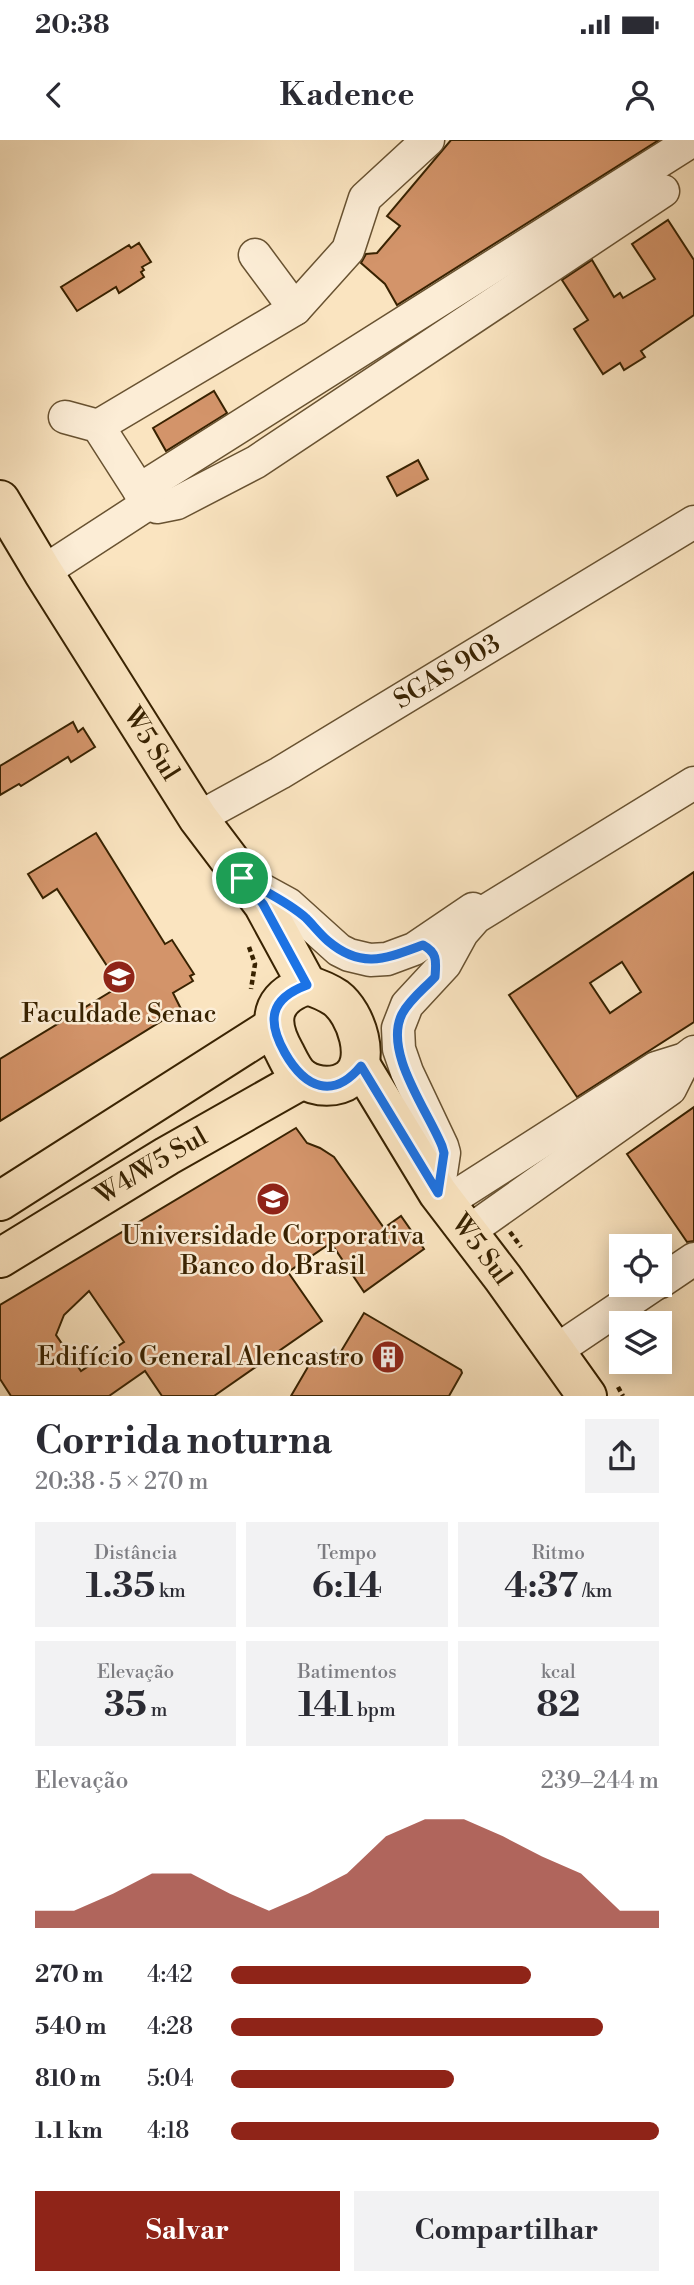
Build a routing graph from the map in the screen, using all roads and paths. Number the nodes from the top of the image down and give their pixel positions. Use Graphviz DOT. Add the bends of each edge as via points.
graph roads {
  1 [pos="428,140"];
  2 [pos="693,140"];
  3 [pos="663,191"];
  4 [pos="255,256"];
  5 [pos="295,309"];
  6 [pos="65,417"];
  7 [pos="98,426"];
  8 [pos="144,497"];
  9 [pos="0,500"];
  10 [pos="694,522"];
  11 [pos="43,572"];
  12 [pos="694,772"];
  13 [pos="694,783"];
  14 [pos="198,818"];
  15 [pos="242,878"];
  16 [pos="414,949"];
  17 [pos="435,977"];
  18 [pos="307,985"];
  19 [pos="273,1027"];
  20 [pos="690,1056"];
  21 [pos="361,1066"];
  22 [pos="303,1079"];
  23 [pos="0,1201"];
  24 [pos="450,1209"];
  25 [pos="0,1258"];
  26 [pos="694,1259"];
  27 [pos="672,1274"];
  28 [pos="636,1297"];
  29 [pos="554,1352"];
  30 [pos="587,1396"];
  1 -- 5 [label="lane" via="365,198 348,250"];
  2 -- 8 [label="lane"];
  3 -- 8 [label="lane" via="256,462 177,503 157,507"];
  4 -- 5 [label="lane"];
  5 -- 7 [label="lane"];
  6 -- 7 [label="lane"];
  7 -- 8 [label="lane"];
  8 -- 11 [label="lane"];
  9 -- 11 [label="main road, W5 Sul"];
  10 -- 14 [label="lane, SGAS 903"];
  11 -- 14 [label="main road, W5 Sul"];
  12 -- 16 [label="lane"];
  13 -- 17 [label="lane" via="476,917"];
  14 -- 15 [label="main road, W5 Sul"];
  15 -- 16 [label="lane" via="288,904 349,955 379,960"];
  15 -- 18 [label="main road, W5 Sul" via="263,904"];
  16 -- 17 [label="lane" via="423,945 436,955"];
  17 -- 24 [label="lane" via="407,1005 398,1040 412,1083 442,1146"];
  18 -- 19 [label="main road" via="283,998"];
  18 -- 21 [label="main road" via="338,1000 351,1019 362,1045"];
  19 -- 22 [label="main road"];
  19 -- 23 [label="main road, W4/W5 Sul"];
  20 -- 24 [label="lane" via="670,1089"];
  21 -- 22 [label="main road" via="338,1085 323,1086"];
  21 -- 24 [label="main road, W5 Sul"];
  22 -- 25 [label="main road, W4/W5 Sul"];
  24 -- 29 [label="main road, W5 Sul"];
  26 -- 27 [label="lane"];
  28 -- 29 [label="lane"];
  29 -- 30 [label="main road, W5 Sul"];
}
